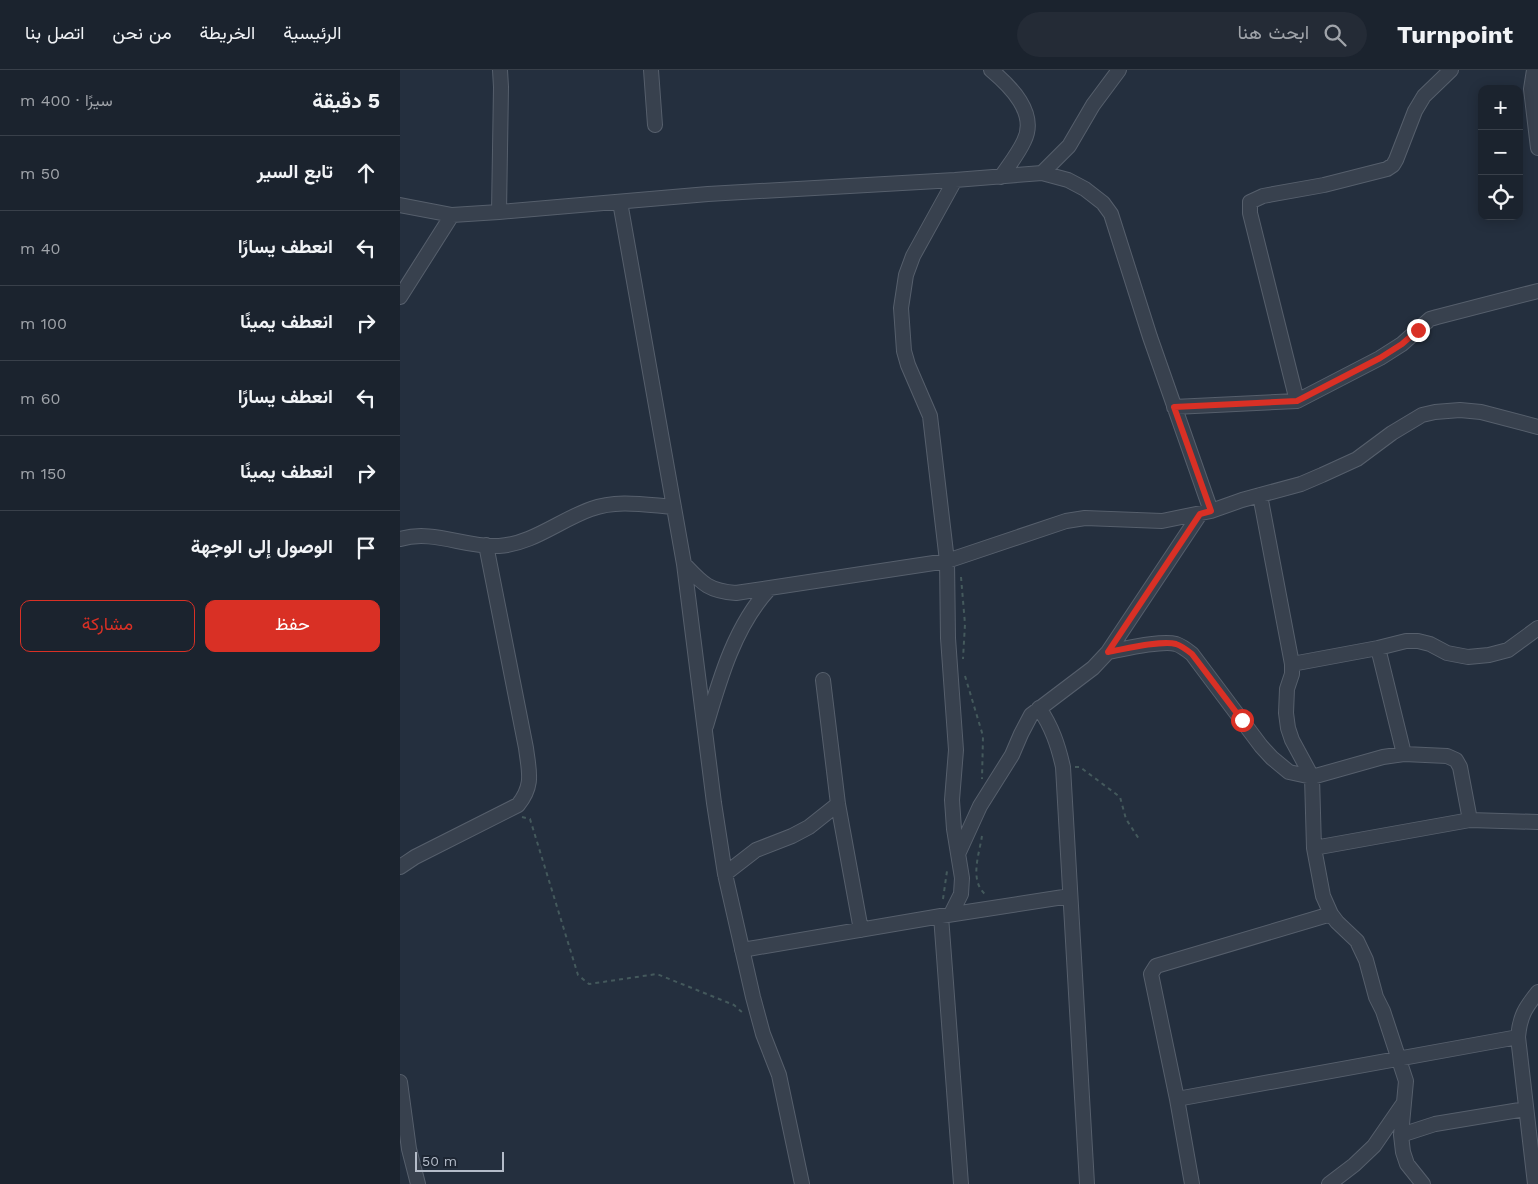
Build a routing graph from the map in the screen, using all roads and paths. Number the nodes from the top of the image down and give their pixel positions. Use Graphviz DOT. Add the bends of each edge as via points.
graph roads {
  1 [pos="500,70"];
  2 [pos="651,70"];
  3 [pos="991,70"];
  4 [pos="1119,70"];
  5 [pos="1451,70"];
  6 [pos="1534,70"];
  7 [pos="655,125"];
  8 [pos="1538,148"];
  9 [pos="1042,173"];
  10 [pos="1001,177"];
  11 [pos="956,180"];
  12 [pos="620,202"];
  13 [pos="400,206"];
  14 [pos="499,212"];
  15 [pos="452,215"];
  16 [pos="1538,291"];
  17 [pos="400,296"];
  18 [pos="1297,401"];
  19 [pos="1174,407"];
  20 [pos="1538,427"];
  21 [pos="1260,495"];
  22 [pos="674,507"];
  23 [pos="1206,512"];
  24 [pos="400,539"];
  25 [pos="486,545"];
  26 [pos="947,561"];
  27 [pos="684,564"];
  28 [pos="770,589"];
  29 [pos="1538,628"];
  30 [pos="1378,648"];
  31 [pos="1108,652"];
  32 [pos="1292,664"];
  33 [pos="823,680"];
  34 [pos="1039,708"];
  35 [pos="704,731"];
  36 [pos="1404,754"];
  37 [pos="1063,767"];
  38 [pos="1312,777"];
  39 [pos="838,804"];
  40 [pos="522,817"];
  41 [pos="1470,820"];
  42 [pos="1538,822"];
  43 [pos="1139,839"];
  44 [pos="1314,848"];
  45 [pos="958,852"];
  46 [pos="400,867"];
  47 [pos="725,874"];
  48 [pos="1070,896"];
  49 [pos="1331,914"];
  50 [pos="946,915"];
  51 [pos="861,930"];
  52 [pos="742,950"];
  53 [pos="1538,992"];
  54 [pos="745,1015"];
  55 [pos="1518,1037"];
  56 [pos="1399,1059"];
  57 [pos="400,1082"];
  58 [pos="1177,1099"];
  59 [pos="1404,1103"];
  60 [pos="1526,1109"];
  61 [pos="1401,1135"];
  62 [pos="418,1184"];
  63 [pos="802,1184"];
  64 [pos="961,1184"];
  65 [pos="1087,1184"];
  66 [pos="1192,1184"];
  67 [pos="1329,1184"];
  68 [pos="1423,1184"];
  69 [pos="1535,1184"];
  1 -- 14 [label="street"];
  2 -- 7 [label="street"];
  3 -- 10 [label="street" via="1019,98 1027,120 1025,140"];
  4 -- 9 [label="street" via="1069,146"];
  5 -- 18 [label="street" via="1424,96 1396,160 1387,169 1263,196 1250,202 1250,213"];
  6 -- 8 [label="street" via="1531,89"];
  9 -- 10 [label="street"];
  9 -- 19 [label="street" via="1068,180 1085,189 1111,214"];
  10 -- 11 [label="street"];
  11 -- 12 [label="street"];
  11 -- 26 [label="street" via="913,256 906,274 901,308 904,351 930,416"];
  12 -- 14 [label="street"];
  12 -- 22 [label="street"];
  13 -- 15 [label="street"];
  14 -- 15 [label="street"];
  15 -- 17 [label="street"];
  16 -- 18 [label="street" via="1430,319 1380,358"];
  18 -- 19 [label="street"];
  19 -- 23 [label="street"];
  20 -- 21 [label="street" via="1481,412 1460,410 1422,415 1358,459 1301,484"];
  21 -- 23 [label="street"];
  21 -- 32 [label="street"];
  22 -- 25 [label="street" via="604,505 536,536 508,545"];
  22 -- 27 [label="street"];
  23 -- 26 [label="street" via="1162,521 1066,520"];
  23 -- 31 [label="street"];
  24 -- 25 [label="street" via="417,536"];
  25 -- 46 [label="street" via="531,781 518,805"];
  26 -- 28 [label="street"];
  26 -- 45 [label="street" via="948,638 956,750 952,800"];
  27 -- 28 [label="street" via="705,586 715,590 736,593"];
  27 -- 35 [label="street"];
  28 -- 35 [label="street" via="750,611 742,627"];
  29 -- 30 [label="street" via="1508,650 1489,655 1468,657 1447,653 1418,641"];
  30 -- 32 [label="street"];
  30 -- 36 [label="street"];
  31 -- 34 [label="street" via="1093,668"];
  31 -- 38 [label="street" via="1174,643 1183,647 1192,654 1272,758 1289,772"];
  32 -- 38 [label="street" via="1287,689 1288,728"];
  33 -- 39 [label="street"];
  34 -- 37 [label="street" via="1059,746"];
  34 -- 45 [label="street" via="1020,734 1012,755 980,806"];
  35 -- 47 [label="street"];
  36 -- 38 [label="street"];
  36 -- 41 [label="street" via="1447,756 1456,760"];
  37 -- 43 [label="path" via="1080,767 1120,796 1126,819"];
  37 -- 48 [label="street"];
  38 -- 44 [label="street"];
  39 -- 47 [label="street" via="792,836 756,850"];
  39 -- 51 [label="street"];
  40 -- 54 [label="path" via="530,819 578,975 589,984 657,974 734,1004"];
  41 -- 42 [label="street"];
  41 -- 44 [label="street"];
  44 -- 49 [label="street" via="1322,896"];
  45 -- 50 [label="street" via="961,894"];
  47 -- 52 [label="street"];
  48 -- 50 [label="street"];
  48 -- 65 [label="street"];
  49 -- 56 [label="street" via="1357,941 1363,953"];
  49 -- 58 [label="street" via="1153,969 1151,974"];
  50 -- 51 [label="street"];
  50 -- 64 [label="street"];
  51 -- 52 [label="street"];
  52 -- 63 [label="street" via="763,1034 779,1075"];
  53 -- 55 [label="street" via="1524,1009"];
  55 -- 56 [label="street"];
  55 -- 60 [label="street"];
  56 -- 58 [label="street"];
  56 -- 59 [label="street" via="1406,1081"];
  57 -- 62 [label="street" via="409,1149"];
  58 -- 66 [label="street"];
  59 -- 61 [label="street"];
  59 -- 67 [label="street" via="1374,1146"];
  60 -- 61 [label="street" via="1435,1124"];
  60 -- 69 [label="street"];
  61 -- 68 [label="street" via="1407,1164"];
}
